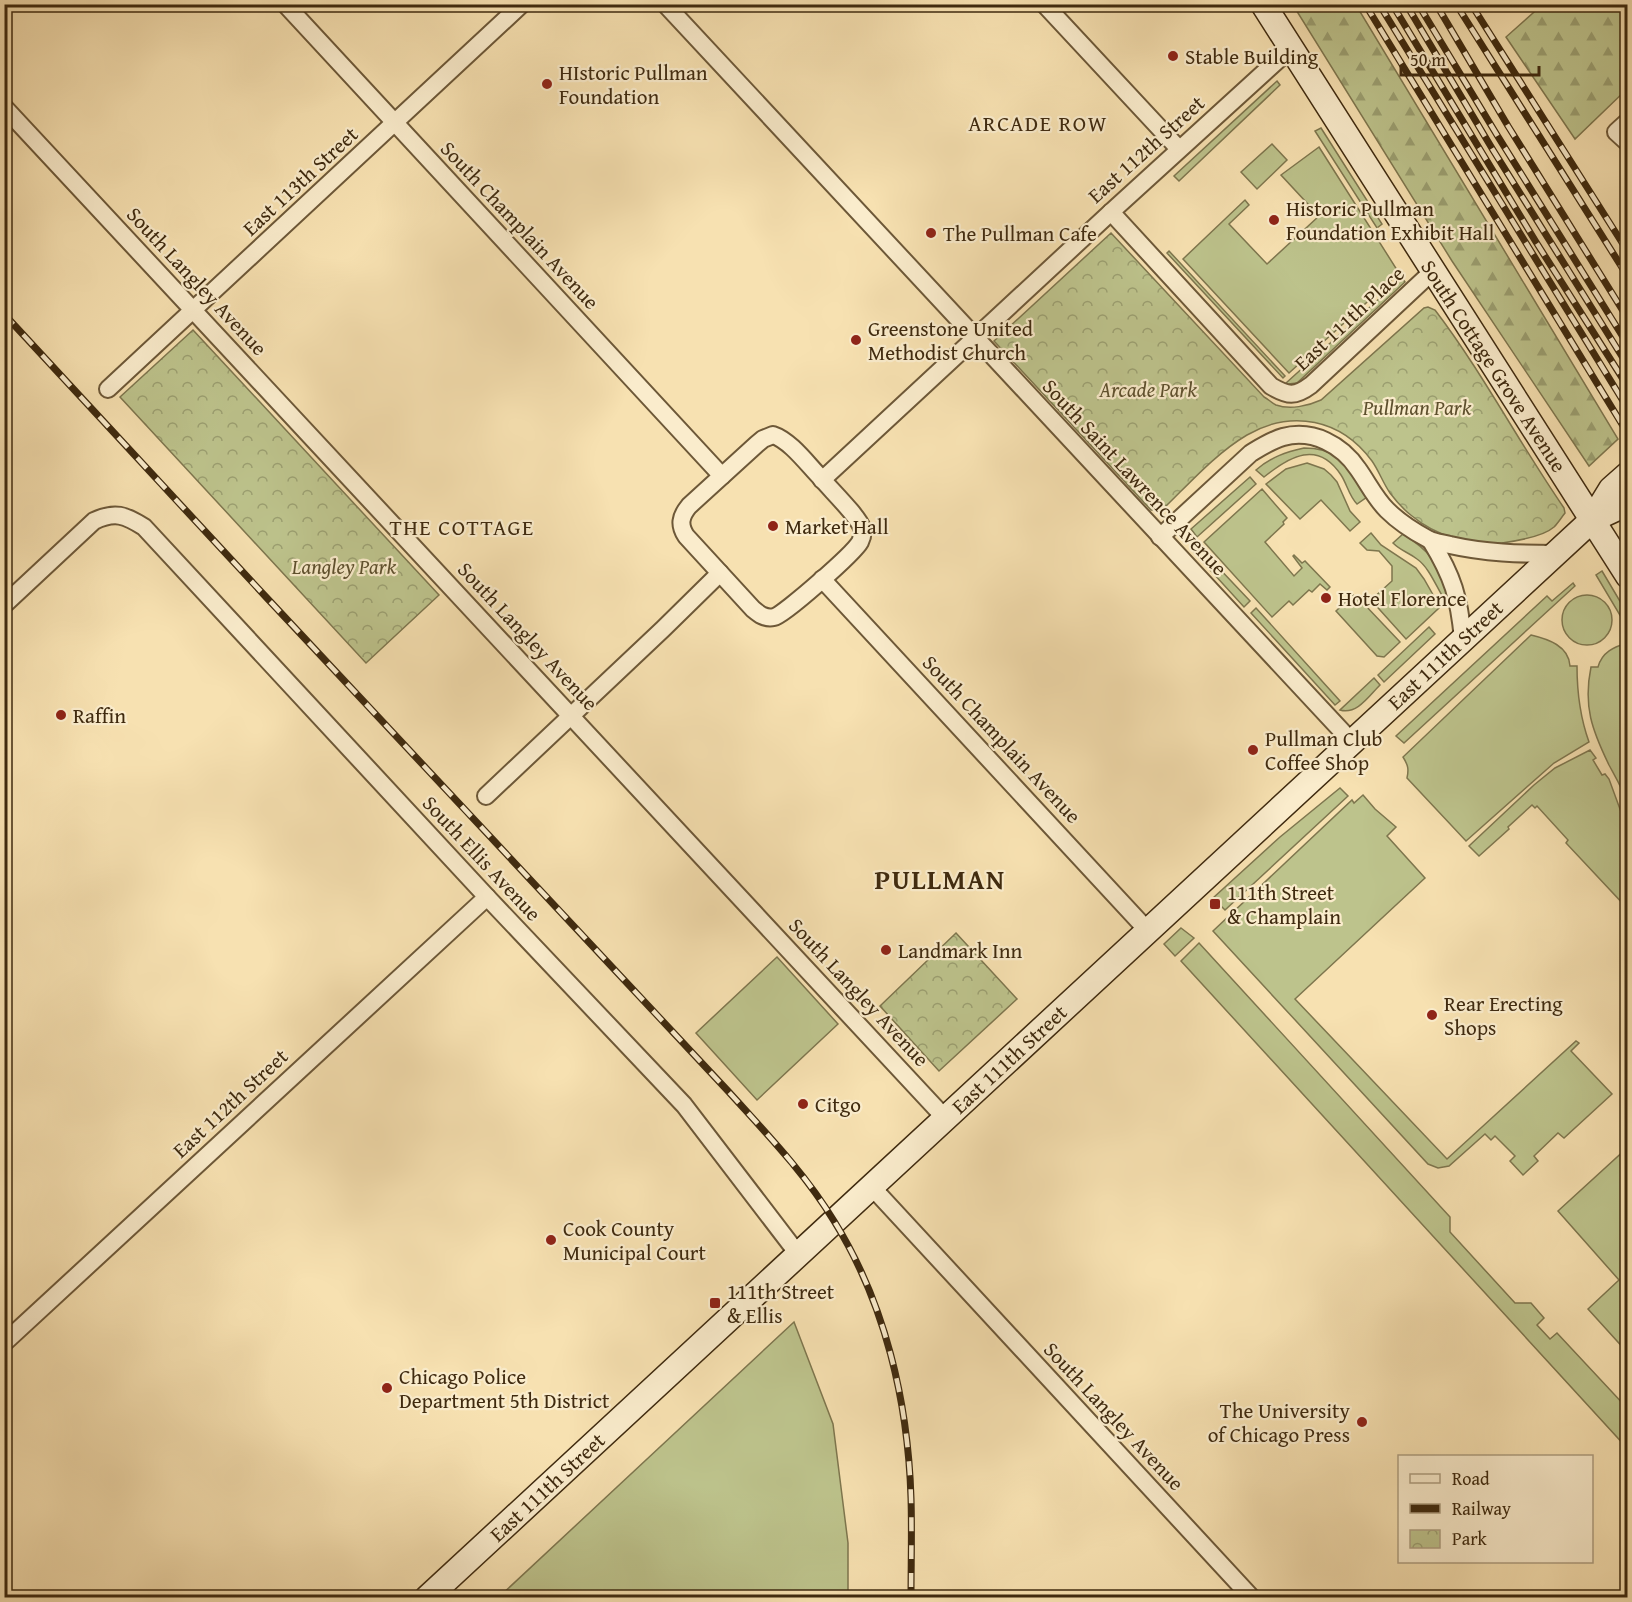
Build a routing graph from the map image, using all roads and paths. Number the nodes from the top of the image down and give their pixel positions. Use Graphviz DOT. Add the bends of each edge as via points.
graph roads {
  1 [pos="285,4"];
  2 [pos="522,4"];
  3 [pos="665,4"];
  4 [pos="1044,4"];
  5 [pos="1263,4"];
  6 [pos="1290,49"];
  7 [pos="4,107"];
  8 [pos="395,123"];
  9 [pos="1179,149"];
  10 [pos="1110,212"];
  11 [pos="1433,271"];
  12 [pos="193,310"];
  13 [pos="975,338"];
  14 [pos="108,389"];
  15 [pos="1628,474"];
  16 [pos="722,476"];
  17 [pos="822,480"];
  18 [pos="1628,500"];
  19 [pos="1592,520"];
  20 [pos="1160,537"];
  21 [pos="1431,541"];
  22 [pos="1555,554"];
  23 [pos="720,573"];
  24 [pos="1628,576"];
  25 [pos="822,579"];
  26 [pos="4,605"];
  27 [pos="1463,639"];
  28 [pos="572,716"];
  29 [pos="1352,742"];
  30 [pos="486,796"];
  31 [pos="487,897"];
  32 [pos="1148,931"];
  33 [pos="945,1118"];
  34 [pos="871,1186"];
  35 [pos="798,1254"];
  36 [pos="4,1343"];
  37 [pos="427,1598"];
  38 [pos="1252,1598"];
  1 -- 8 [label="street, South Champlain Avenue"];
  2 -- 8 [label="street, East 113th Street"];
  3 -- 13 [label="street, South Saint Lawrence Avenue"];
  4 -- 9 [label="street"];
  5 -- 6 [label="main road, South Cottage Grove Avenue"];
  6 -- 9 [label="street, East 112th Street"];
  6 -- 11 [label="main road, South Cottage Grove Avenue"];
  7 -- 12 [label="street, South Langley Avenue"];
  8 -- 12 [label="street, East 113th Street"];
  8 -- 16 [label="street, South Champlain Avenue"];
  9 -- 10 [label="street, East 112th Street"];
  10 -- 11 [label="street, East 111th Place" via="1271,386 1292,394 1311,385"];
  10 -- 13 [label="street, East 112th Street"];
  11 -- 19 [label="main road, South Cottage Grove Avenue"];
  12 -- 14 [label="street, East 113th Street"];
  12 -- 28 [label="street, South Langley Avenue"];
  13 -- 17 [label="street, East 112th Street"];
  13 -- 20 [label="street, South Saint Lawrence Avenue"];
  15 -- 19 [label="main road, East 111th Street" via="1611,489"];
  16 -- 17 [label="street" via="763,439 773,435 791,446"];
  16 -- 23 [label="street" via="680,521 686,536"];
  17 -- 25 [label="street" via="855,517 862,534 861,541"];
  18 -- 19 [label="main road, East 111th Street"];
  19 -- 22 [label="main road, East 111th Street"];
  19 -- 24 [label="main road, South Cottage Grove Avenue"];
  20 -- 21 [label="street" via="1251,453 1282,437 1298,434 1318,437 1348,455 1386,509"];
  20 -- 29 [label="street, South Saint Lawrence Avenue"];
  21 -- 22 [label="street" via="1508,554"];
  21 -- 27 [label="street" via="1456,592"];
  22 -- 27 [label="main road, East 111th Street"];
  23 -- 25 [label="street" via="753,609 770,618 782,614"];
  23 -- 28 [label="street"];
  25 -- 32 [label="street, South Champlain Avenue"];
  26 -- 31 [label="street, South Ellis Avenue" via="94,521 115,514 144,527"];
  27 -- 29 [label="main road, East 111th Street"];
  28 -- 30 [label="street"];
  28 -- 33 [label="street, South Langley Avenue"];
  29 -- 32 [label="main road, East 111th Street"];
  31 -- 35 [label="street, South Ellis Avenue" via="684,1105"];
  31 -- 36 [label="street, East 112th Street"];
  32 -- 33 [label="main road, East 111th Street"];
  33 -- 34 [label="main road, East 111th Street"];
  34 -- 35 [label="main road, East 111th Street"];
  34 -- 38 [label="street, South Langley Avenue"];
  35 -- 37 [label="main road, East 111th Street"];
}
